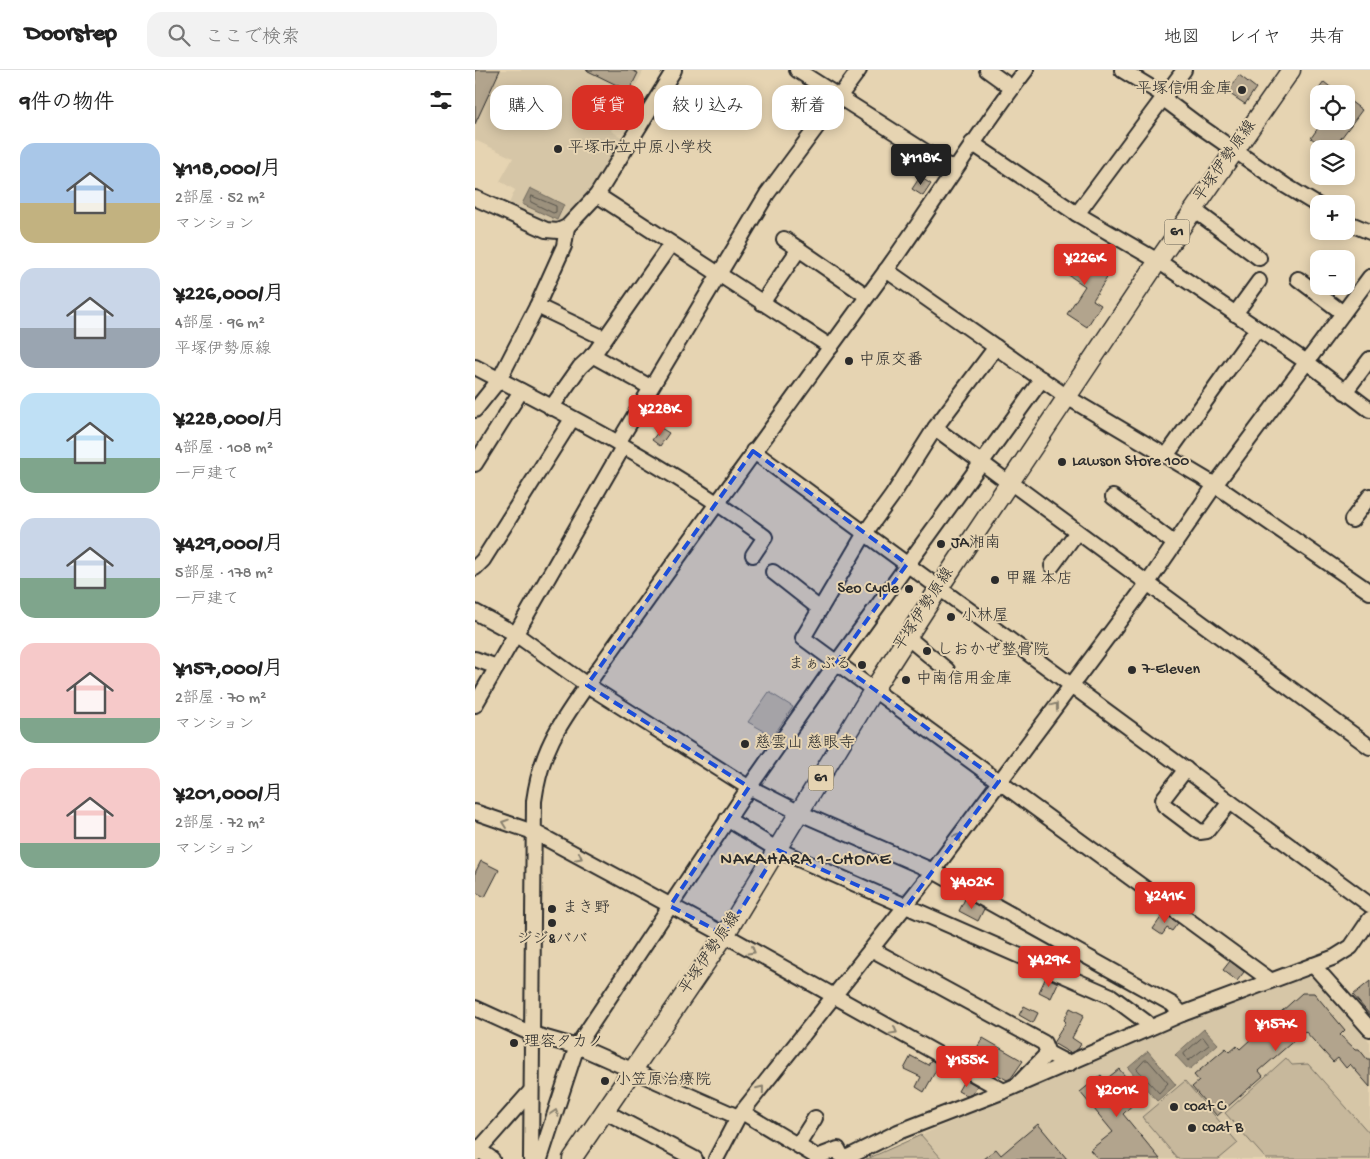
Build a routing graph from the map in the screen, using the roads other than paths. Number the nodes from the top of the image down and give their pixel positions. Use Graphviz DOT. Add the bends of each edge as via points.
graph roads {
  1 [pos="674,70"];
  2 [pos="797,70"];
  3 [pos="859,70"];
  4 [pos="987,70"];
  5 [pos="1026,70"];
  6 [pos="1122,70"];
  7 [pos="1184,70"];
  8 [pos="1291,70"];
  9 [pos="821,85"];
  10 [pos="1012,88"];
  11 [pos="844,90"];
  12 [pos="1165,98"];
  13 [pos="844,99"];
  14 [pos="814,130"];
  15 [pos="972,143"];
  16 [pos="1234,150"];
  17 [pos="954,170"];
  18 [pos="597,195"];
  19 [pos="475,198"];
  20 [pos="1310,200"];
  21 [pos="1193,209"];
  22 [pos="1077,214"];
  23 [pos="1355,226"];
  24 [pos="567,227"];
  25 [pos="1370,232"];
  26 [pos="784,239"];
  27 [pos="671,244"];
  28 [pos="799,249"];
  29 [pos="1259,258"];
  30 [pos="1158,261"];
  31 [pos="886,270"];
  32 [pos="718,274"];
  33 [pos="1370,277"];
  34 [pos="1298,279"];
  35 [pos="1259,281"];
  36 [pos="867,296"];
  37 [pos="762,303"];
  38 [pos="537,306"];
  39 [pos="1343,313"];
  40 [pos="1235,314"];
  41 [pos="1257,329"];
  42 [pos="604,338"];
  43 [pos="831,347"];
  44 [pos="995,347"];
  45 [pos="592,356"];
  46 [pos="1370,359"];
  47 [pos="1308,363"];
  48 [pos="475,368"];
  49 [pos="1042,379"];
  50 [pos="499,380"];
  51 [pos="651,388"];
  52 [pos="521,392"];
  53 [pos="1345,392"];
  54 [pos="1067,396"];
  55 [pos="551,408"];
  56 [pos="475,410"];
  57 [pos="1370,410"];
  58 [pos="572,418"];
  59 [pos="935,428"];
  60 [pos="621,445"];
  61 [pos="753,451"];
  62 [pos="1166,456"];
  63 [pos="981,463"];
  64 [pos="475,464"];
  65 [pos="1009,482"];
  66 [pos="1215,485"];
  67 [pos="1370,496"];
  68 [pos="1113,497"];
  69 [pos="717,501"];
  70 [pos="1352,520"];
  71 [pos="1077,532"];
  72 [pos="865,533"];
  73 [pos="1175,544"];
  74 [pos="753,555"];
  75 [pos="907,564"];
  76 [pos="1052,566"];
  77 [pos="475,568"];
  78 [pos="773,572"];
  79 [pos="1147,584"];
  80 [pos="939,588"];
  81 [pos="1370,592"];
  82 [pos="820,609"];
  83 [pos="475,612"];
  84 [pos="514,633"];
  85 [pos="907,637"];
  86 [pos="475,659"];
  87 [pos="837,662"];
  88 [pos="497,667"];
  89 [pos="947,670"];
  90 [pos="1071,684"];
  91 [pos="587,685"];
  92 [pos="874,689"];
  93 [pos="476,701"];
  94 [pos="1370,746"];
  95 [pos="1186,770"];
  96 [pos="999,781"];
  97 [pos="749,786"];
  98 [pos="1230,802"];
  99 [pos="475,812"];
  100 [pos="800,813"];
  101 [pos="727,819"];
  102 [pos="536,834"];
  103 [pos="778,850"];
  104 [pos="933,872"];
  105 [pos="1370,905"];
  106 [pos="670,906"];
  107 [pos="906,907"];
  108 [pos="1370,918"];
  109 [pos="725,935"];
  110 [pos="873,950"];
  111 [pos="1313,965"];
  112 [pos="1270,980"];
  113 [pos="835,998"];
  114 [pos="475,1008"];
  115 [pos="1182,1014"];
  116 [pos="1149,1028"];
  117 [pos="1370,1030"];
  118 [pos="532,1034"];
  119 [pos="577,1046"];
  120 [pos="1049,1053"];
  121 [pos="1069,1064"];
  122 [pos="632,1070"];
  123 [pos="1010,1088"];
  124 [pos="530,1092"];
  125 [pos="605,1111"];
  126 [pos="740,1115"];
  127 [pos="815,1118"];
  128 [pos="797,1145"];
  129 [pos="476,1150"];
  130 [pos="493,1159"];
  131 [pos="531,1159"];
  132 [pos="540,1159"];
  133 [pos="572,1159"];
  134 [pos="695,1159"];
  135 [pos="716,1159"];
  136 [pos="844,1159"];
  1 -- 18 [label="street"];
  2 -- 9 [label="street"];
  3 -- 11 [label="street"];
  4 -- 10 [label="street"];
  5 -- 10 [label="street"];
  6 -- 12 [label="street"];
  7 -- 12 [label="street"];
  8 -- 16 [label="main road, 平塚伊勢原線 / 61"];
  10 -- 15 [label="street"];
  12 -- 16 [label="street"];
  12 -- 22 [label="street"];
  13 -- 17 [label="street"];
  14 -- 32 [label="street" via="767,194"];
  15 -- 17 [label="street"];
  15 -- 22 [label="street"];
  16 -- 20 [label="street"];
  16 -- 21 [label="main road, 平塚伊勢原線 / 61"];
  17 -- 31 [label="street"];
  18 -- 24 [label="street"];
  18 -- 27 [label="street"];
  19 -- 24 [label="street" via="546,230 558,231"];
  21 -- 29 [label="street"];
  21 -- 30 [label="main road, 平塚伊勢原線 / 61"];
  22 -- 30 [label="street"];
  23 -- 25 [label="street"];
  24 -- 38 [label="street" via="563,246"];
  26 -- 28 [label="street"];
  27 -- 32 [label="street"];
  27 -- 42 [label="street"];
  28 -- 36 [label="street"];
  28 -- 37 [label="street"];
  30 -- 40 [label="street"];
  30 -- 54 [label="main road, 平塚伊勢原線 / 61"];
  31 -- 36 [label="street"];
  31 -- 44 [label="street"];
  32 -- 37 [label="street"];
  32 -- 51 [label="street"];
  33 -- 39 [label="street"];
  34 -- 39 [label="street"];
  35 -- 40 [label="street"];
  36 -- 43 [label="street"];
  37 -- 43 [label="street"];
  38 -- 42 [label="street"];
  38 -- 50 [label="street"];
  39 -- 47 [label="street"];
  40 -- 41 [label="street"];
  41 -- 47 [label="street"];
  41 -- 62 [label="street"];
  42 -- 45 [label="street"];
  43 -- 61 [label="street"];
  44 -- 49 [label="street"];
  44 -- 59 [label="street"];
  45 -- 51 [label="street"];
  45 -- 55 [label="street" via="580,367"];
  46 -- 53 [label="street"];
  47 -- 53 [label="street"];
  47 -- 66 [label="street"];
  48 -- 50 [label="street"];
  49 -- 54 [label="street"];
  49 -- 63 [label="street"];
  50 -- 52 [label="street"];
  50 -- 56 [label="street"];
  51 -- 60 [label="street"];
  52 -- 55 [label="street"];
  52 -- 64 [label="street"];
  53 -- 57 [label="street"];
  54 -- 62 [label="street"];
  54 -- 65 [label="main road, 平塚伊勢原線 / 61"];
  55 -- 58 [label="street"];
  58 -- 60 [label="street"];
  58 -- 77 [label="street"];
  59 -- 63 [label="street"];
  59 -- 72 [label="street" via="893,496"];
  60 -- 69 [label="street"];
  60 -- 84 [label="street"];
  61 -- 69 [label="street"];
  61 -- 72 [label="street"];
  62 -- 66 [label="street"];
  63 -- 65 [label="street"];
  63 -- 75 [label="street"];
  65 -- 71 [label="street"];
  65 -- 80 [label="main road, 平塚伊勢原線 / 61"];
  66 -- 73 [label="street"];
  66 -- 81 [label="street"];
  67 -- 70 [label="street"];
  68 -- 73 [label="street"];
  69 -- 74 [label="street" via="765,537"];
  69 -- 91 [label="street"];
  71 -- 76 [label="street"];
  71 -- 79 [label="street"];
  72 -- 75 [label="street"];
  72 -- 82 [label="street"];
  73 -- 79 [label="street"];
  75 -- 80 [label="street"];
  75 -- 87 [label="street"];
  78 -- 82 [label="street"];
  79 -- 90 [label="street"];
  79 -- 94 [label="street"];
  80 -- 85 [label="main road, 平塚伊勢原線 / 61"];
  80 -- 90 [label="street"];
  82 -- 87 [label="street" via="803,638"];
  83 -- 84 [label="street"];
  84 -- 88 [label="street"];
  84 -- 91 [label="street"];
  85 -- 89 [label="street"];
  85 -- 92 [label="main road, 平塚伊勢原線 / 61"];
  86 -- 88 [label="street"];
  87 -- 92 [label="street"];
  87 -- 97 [label="street"];
  88 -- 93 [label="street"];
  90 -- 95 [label="street"];
  96 -- 90 [label="street, one-way"];
  91 -- 97 [label="street"];
  91 -- 102 [label="street" via="560,723 544,755 534,801"];
  92 -- 96 [label="street"];
  92 -- 100 [label="main road, 平塚伊勢原線 / 61"];
  95 -- 98 [label="street"];
  95 -- 98 [label="street" via="1163,799 1164,805 1200,832 1207,831"];
  104 -- 96 [label="street, one-way"];
  96 -- 112 [label="street"];
  97 -- 100 [label="street"];
  97 -- 101 [label="street"];
  98 -- 105 [label="street"];
  102 -- 99 [label="street, one-way"];
  100 -- 103 [label="main road, 平塚伊勢原線 / 61"];
  100 -- 104 [label="street"];
  101 -- 103 [label="street"];
  101 -- 106 [label="street"];
  102 -- 106 [label="street, one-way"];
  102 -- 118 [label="street"];
  103 -- 107 [label="street"];
  103 -- 109 [label="main road, 平塚伊勢原線 / 61"];
  104 -- 107 [label="street"];
  104 -- 115 [label="street" via="1172,1004"];
  106 -- 109 [label="street"];
  106 -- 119 [label="street"];
  107 -- 110 [label="street"];
  107 -- 116 [label="street" via="1111,996"];
  108 -- 111 [label="street" via="1351,947"];
  109 -- 113 [label="street, one-way"];
  109 -- 122 [label="main road, 平塚伊勢原線 / 61"];
  110 -- 113 [label="street"];
  110 -- 120 [label="street" via="1044,1043"];
  111 -- 112 [label="street"];
  111 -- 117 [label="street"];
  112 -- 115 [label="street"];
  113 -- 123 [label="street, one-way"];
  126 -- 113 [label="street, one-way"];
  114 -- 118 [label="street"];
  115 -- 116 [label="street"];
  116 -- 121 [label="street"];
  118 -- 119 [label="street"];
  118 -- 124 [label="street"];
  119 -- 122 [label="street"];
  132 -- 119 [label="street, one-way"];
  120 -- 121 [label="street"];
  120 -- 123 [label="street"];
  121 -- 123 [label="street"];
  122 -- 125 [label="main road, 平塚伊勢原線 / 61"];
  122 -- 126 [label="street"];
  123 -- 136 [label="street" via="898,1132"];
  124 -- 129 [label="street"];
  124 -- 131 [label="street"];
  125 -- 133 [label="main road, 平塚伊勢原線 / 61"];
  125 -- 134 [label="street"];
  126 -- 128 [label="street"];
  126 -- 135 [label="street"];
  127 -- 128 [label="street"];
  128 -- 136 [label="street" via="817,1157 838,1148"];
  129 -- 130 [label="street"];
}
